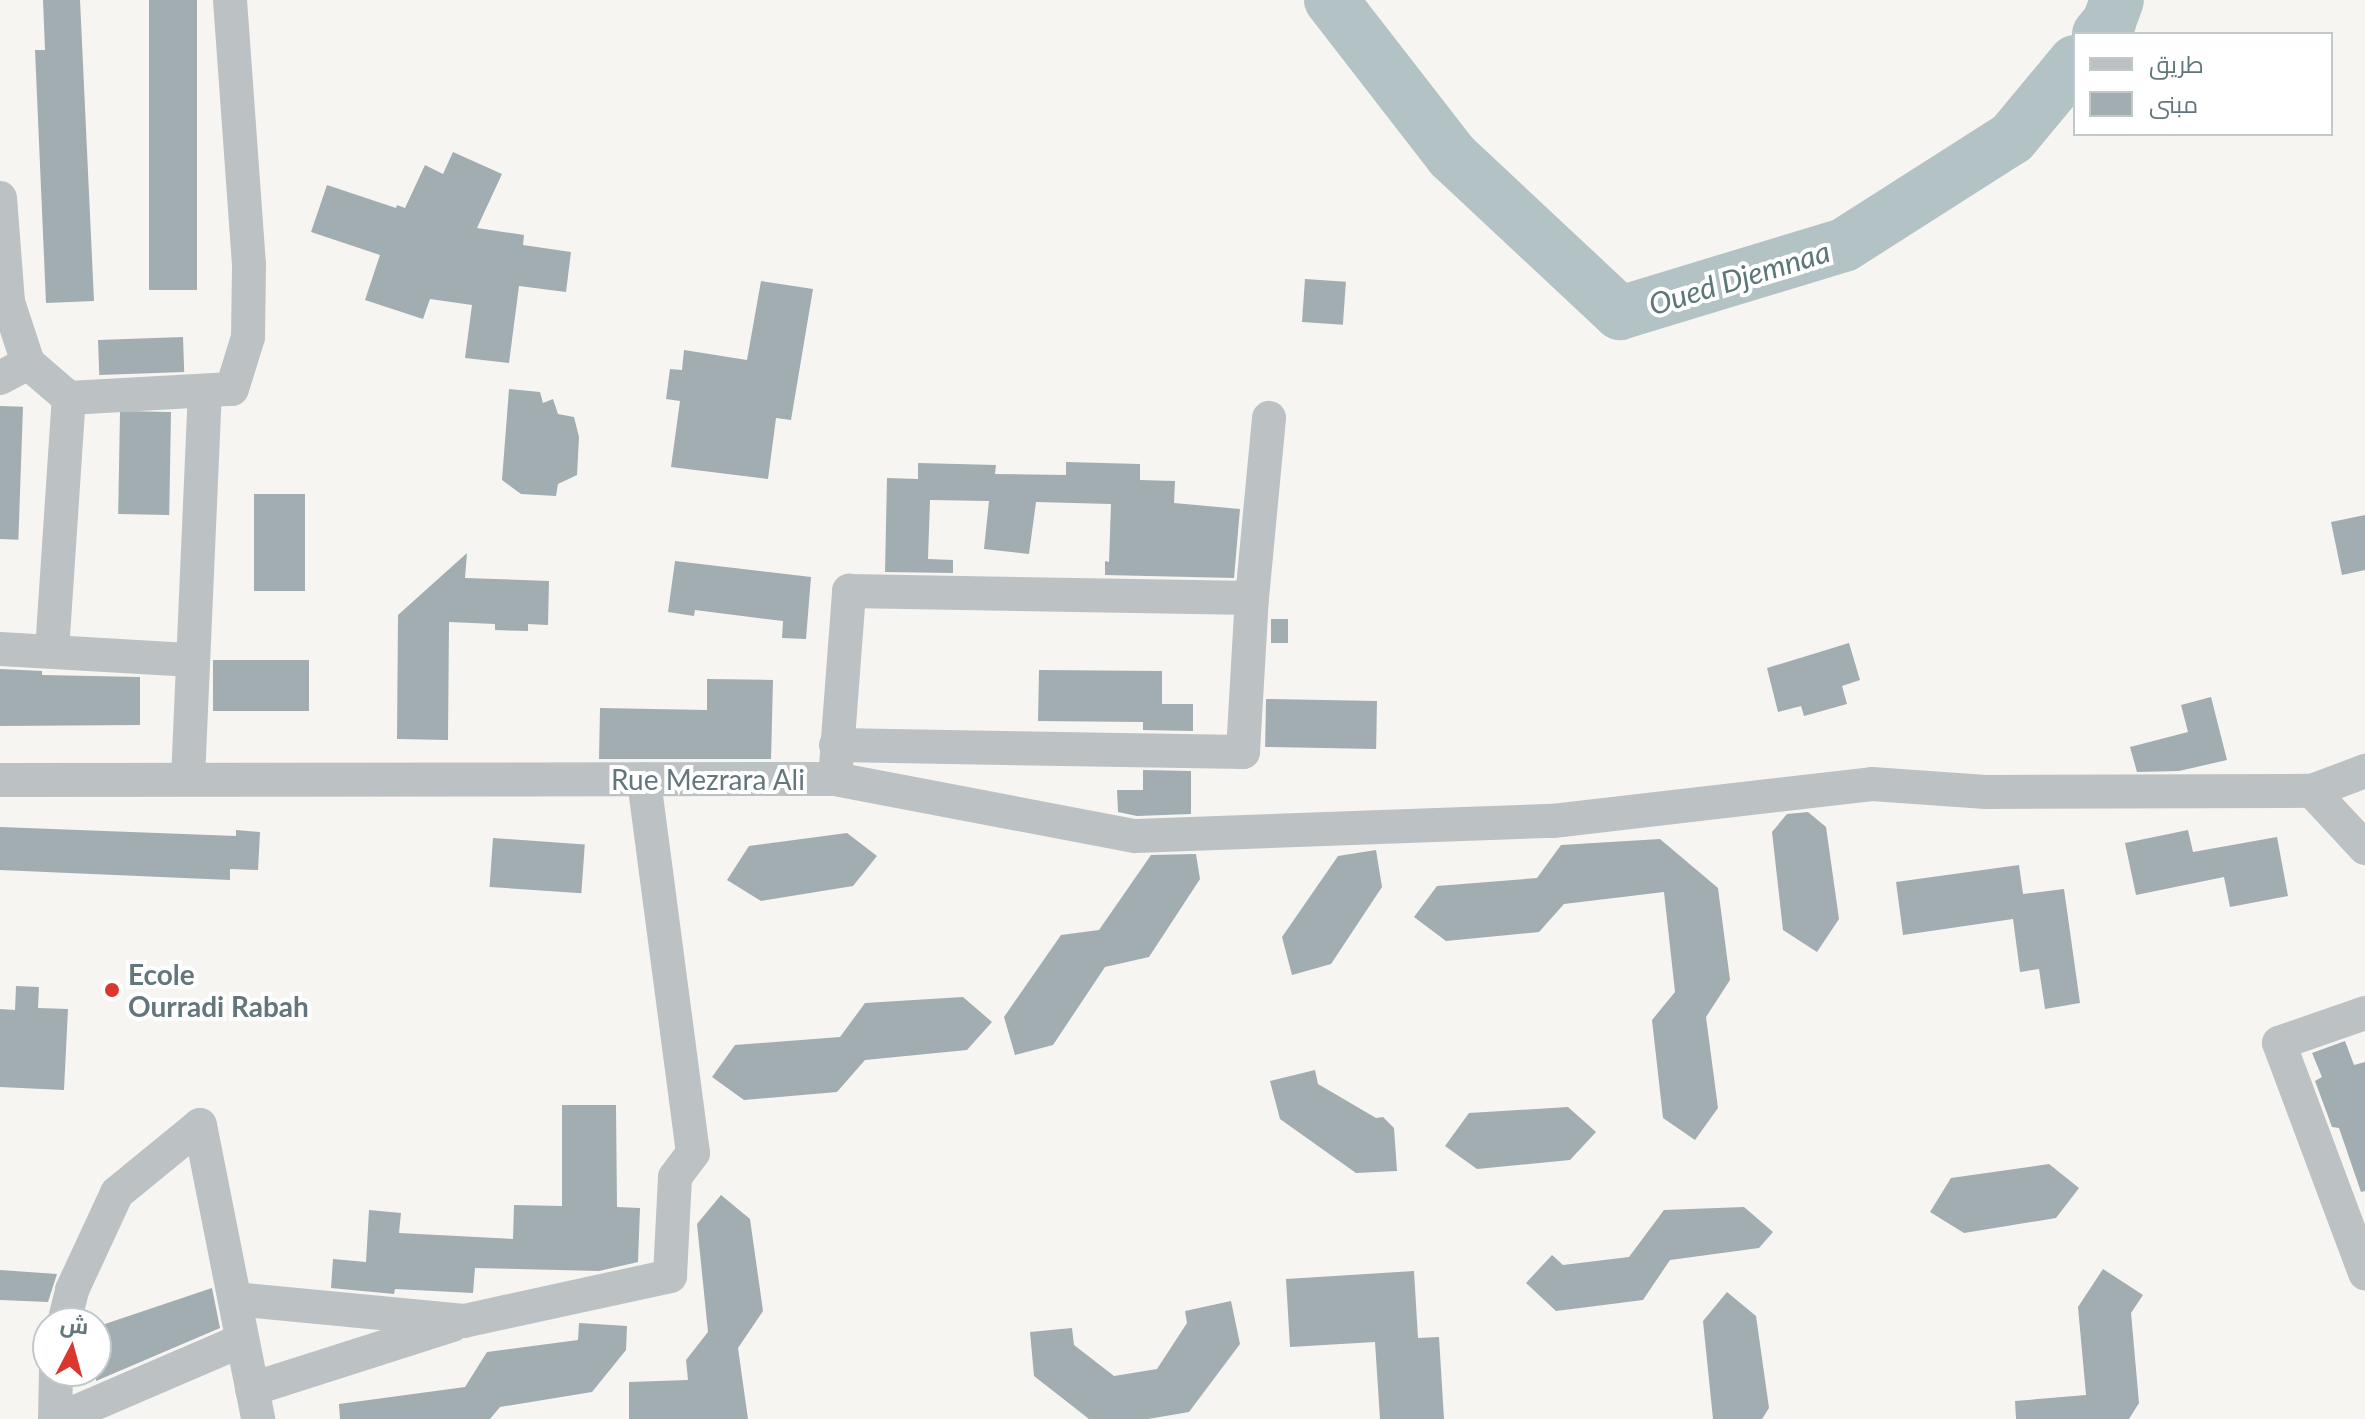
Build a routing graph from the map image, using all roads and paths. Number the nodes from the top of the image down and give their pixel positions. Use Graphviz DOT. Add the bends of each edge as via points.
graph roads {
  1 [pos="230,0"];
  2 [pos="0,198"];
  3 [pos="14,371"];
  4 [pos="205,391"];
  5 [pos="69,398"];
  6 [pos="1269,418"];
  7 [pos="1252,598"];
  8 [pos="0,649"];
  9 [pos="52,651"];
  10 [pos="193,660"];
  11 [pos="836,745"];
  12 [pos="2365,771"];
  13 [pos="188,779"];
  14 [pos="644,779"];
  15 [pos="835,779"];
  16 [pos="0,780"];
  17 [pos="2312,791"];
  18 [pos="2365,848"];
  19 [pos="2365,1013"];
  20 [pos="2354,1213"];
  21 [pos="2365,1273"];
  22 [pos="235,1299"];
  23 [pos="68,1307"];
  24 [pos="464,1321"];
  25 [pos="242,1340"];
  26 [pos="56,1387"];
  27 [pos="255,1404"];
  28 [pos="57,1419"];
  1 -- 4 [label="street" via="249,265 248,337 232,389"];
  2 -- 3 [label="street"];
  3 -- 5 [label="street"];
  4 -- 5 [label="street"];
  4 -- 10 [label="street"];
  5 -- 9 [label="street"];
  6 -- 7 [label="street"];
  7 -- 11 [label="street, Rue Mezrara Ali" via="849,591"];
  7 -- 11 [label="street" via="1243,752"];
  8 -- 9 [label="street"];
  9 -- 10 [label="street"];
  10 -- 13 [label="street"];
  11 -- 15 [label="street, Rue Mezrara Ali"];
  12 -- 17 [label="street"];
  13 -- 14 [label="street, Rue Mezrara Ali"];
  13 -- 16 [label="street, Rue Mezrara Ali"];
  14 -- 15 [label="street, Rue Mezrara Ali"];
  14 -- 24 [label="street" via="693,1153 675,1177 670,1276"];
  15 -- 17 [label="street" via="1135,836 1553,821 1872,784 1986,792"];
  17 -- 18 [label="street"];
  19 -- 20 [label="street" via="2279,1043"];
  20 -- 21 [label="street"];
  22 -- 23 [label="street" via="200,1125 117,1193"];
  22 -- 24 [label="street"];
  22 -- 25 [label="street"];
  24 -- 27 [label="street"];
  25 -- 27 [label="street"];
  25 -- 28 [label="street"];
  26 -- 28 [label="street"];
}
